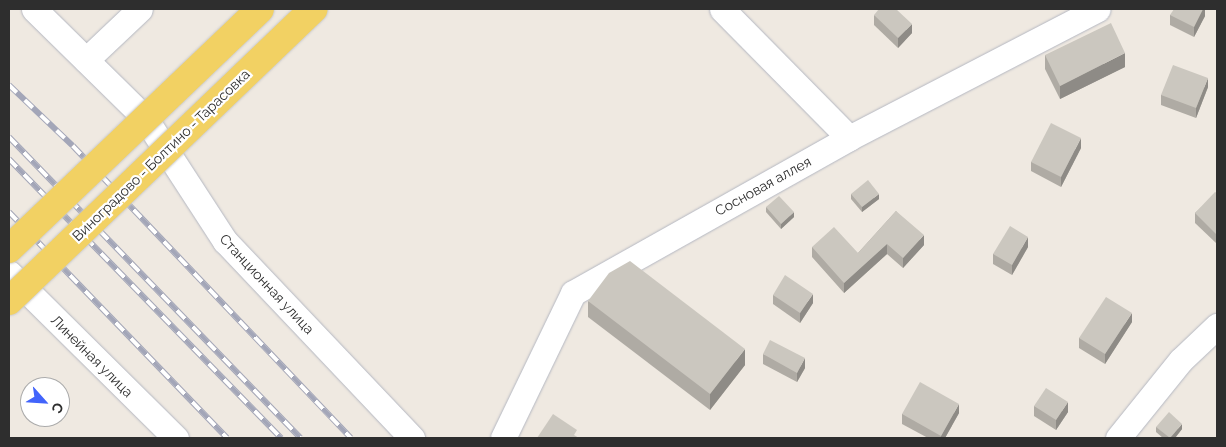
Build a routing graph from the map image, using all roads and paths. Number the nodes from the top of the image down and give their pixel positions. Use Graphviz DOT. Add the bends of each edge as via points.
graph roads {
  1 [pos="34,9"];
  2 [pos="140,9"];
  3 [pos="260,9"];
  4 [pos="313,9"];
  5 [pos="722,9"];
  6 [pos="1098,9"];
  7 [pos="86,60"];
  8 [pos="849,138"];
  9 [pos="9,249"];
  10 [pos="9,273"];
  11 [pos="9,301"];
  12 [pos="1217,326"];
  13 [pos="176,438"];
  14 [pos="412,438"];
  15 [pos="503,438"];
  16 [pos="1118,438"];
  1 -- 7 [label="street, Станционная улица"];
  2 -- 7 [label="street"];
  3 -- 9 [label="main road, bridge"];
  4 -- 11 [label="main road, Виноградово - Болтино - Тарасовка, bridge"];
  5 -- 8 [label="street"];
  6 -- 8 [label="street, Сосновая аллея"];
  7 -- 14 [label="street, Станционная улица" via="145,118 225,241"];
  8 -- 15 [label="street, Сосновая аллея" via="573,292"];
  10 -- 13 [label="street, Линейная улица"];
  12 -- 16 [label="street" via="1181,360"];
}
